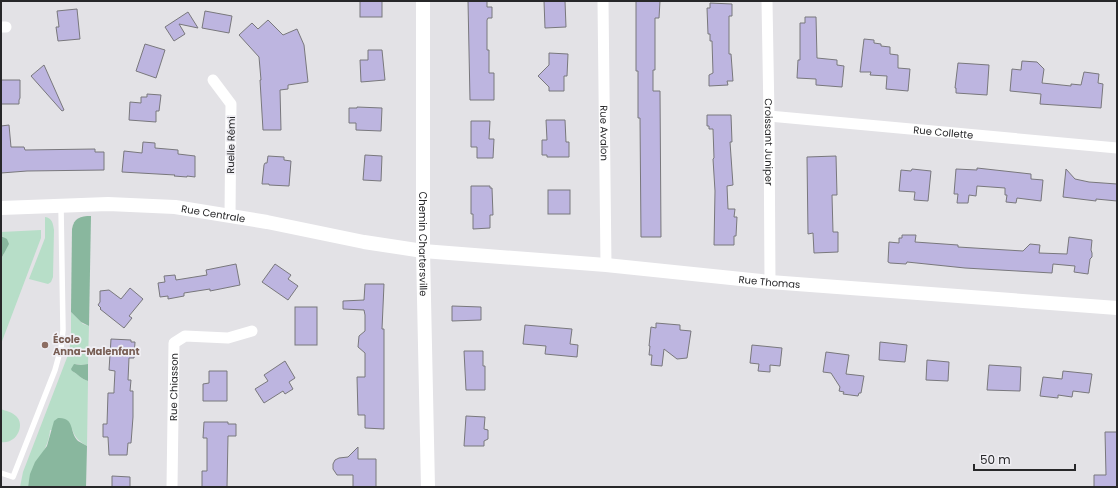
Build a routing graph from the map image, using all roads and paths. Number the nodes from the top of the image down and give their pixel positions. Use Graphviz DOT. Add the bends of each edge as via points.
graph roads {
  1 [pos="423,1"];
  2 [pos="603,1"];
  3 [pos="767,1"];
  4 [pos="213,80"];
  5 [pos="769,116"];
  6 [pos="1117,148"];
  7 [pos="61,206"];
  8 [pos="1,208"];
  9 [pos="230,216"];
  10 [pos="423,251"];
  11 [pos="606,265"];
  12 [pos="770,282"];
  13 [pos="1117,308"];
  14 [pos="252,331"];
  15 [pos="1,473"];
  16 [pos="172,487"];
  17 [pos="428,487"];
  1 -- 10 [label="street, Chemin Chartersville"];
  2 -- 11 [label="street, Rue Avalon"];
  3 -- 5 [label="street, Croissant Juniper"];
  4 -- 9 [label="street, Ruelle Rémi" via="231,104"];
  5 -- 6 [label="street, Rue Collette"];
  5 -- 12 [label="street, Croissant Juniper"];
  7 -- 8 [label="street, Rue Centrale"];
  7 -- 9 [label="street, Rue Centrale" via="108,204 175,207"];
  7 -- 15 [label="lane" via="63,330 60,355 13,477"];
  9 -- 10 [label="street, Rue Centrale"];
  10 -- 11 [label="street, Rue Thomas"];
  10 -- 17 [label="street, Chemin Chartersville"];
  11 -- 12 [label="street, Rue Thomas"];
  12 -- 13 [label="street, Rue Thomas"];
  14 -- 16 [label="street, Rue Chiasson" via="228,338 185,336 174,343"];
}
